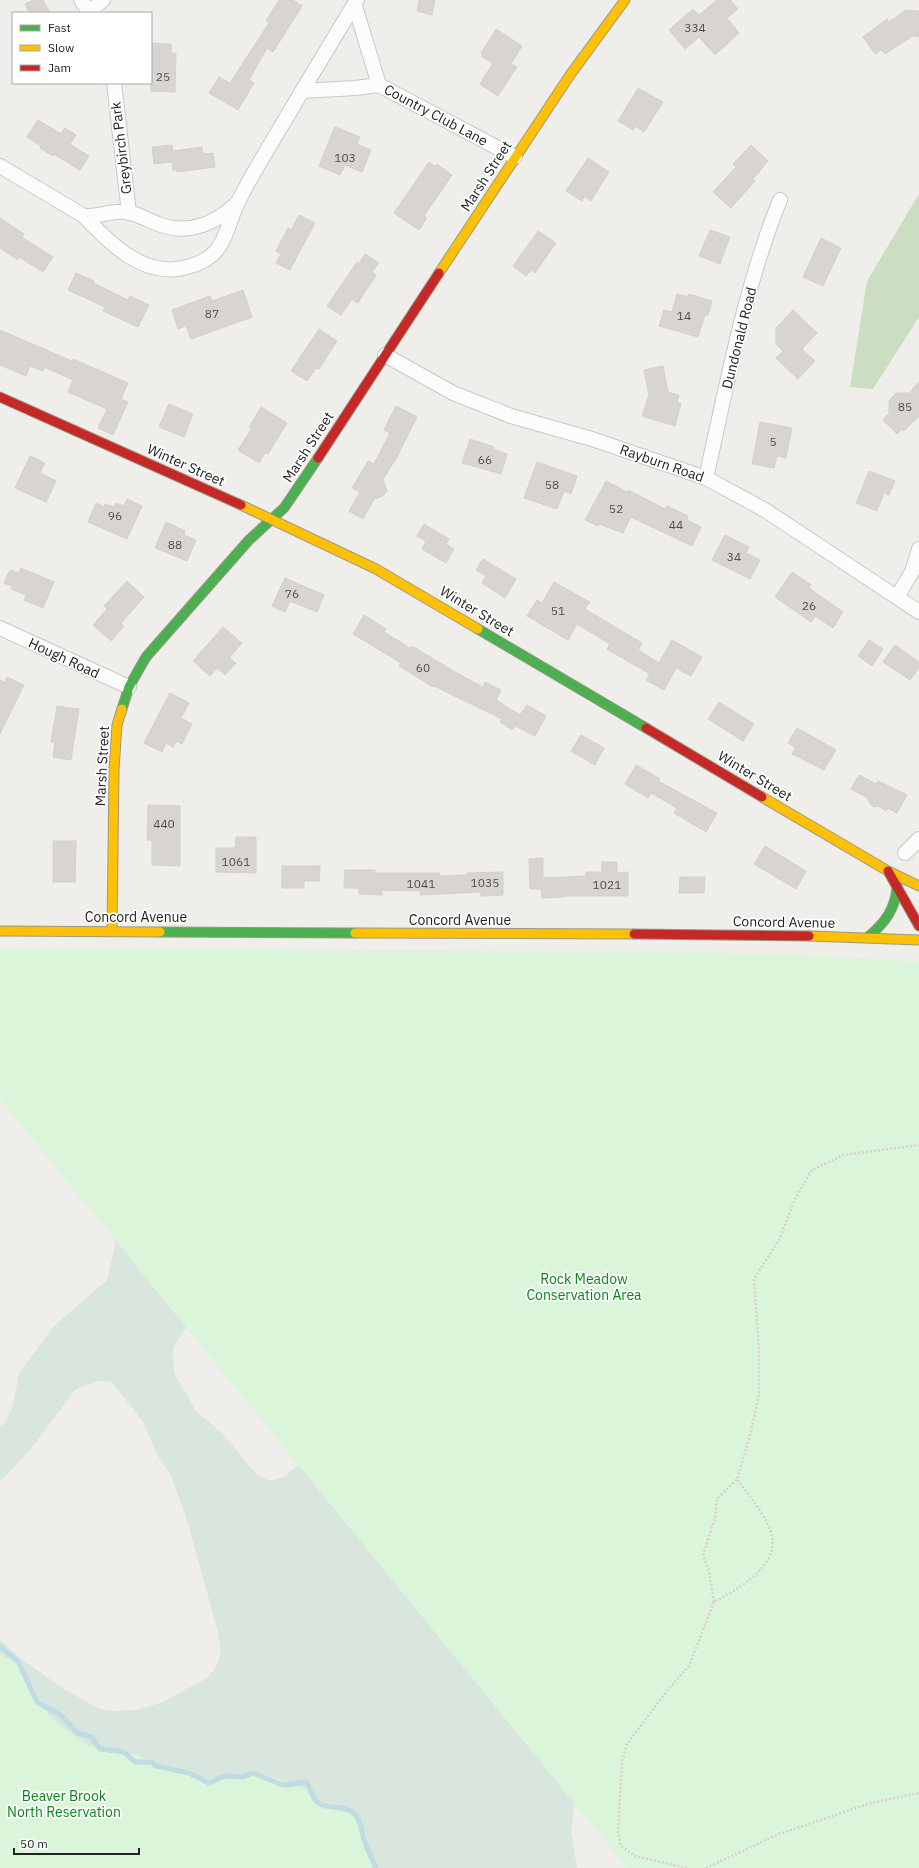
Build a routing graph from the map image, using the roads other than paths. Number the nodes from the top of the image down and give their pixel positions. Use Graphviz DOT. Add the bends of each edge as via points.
graph roads {
  1 [pos="102,0"];
  2 [pos="625,0"];
  3 [pos="356,3"];
  4 [pos="87,8"];
  5 [pos="114,84"];
  6 [pos="379,85"];
  7 [pos="302,91"];
  8 [pos="515,157"];
  9 [pos="0,166"];
  10 [pos="780,200"];
  11 [pos="238,202"];
  12 [pos="129,213"];
  13 [pos="84,216"];
  14 [pos="385,355"];
  15 [pos="0,397"];
  16 [pos="706,478"];
  17 [pos="272,519"];
  18 [pos="919,549"];
  19 [pos="896,597"];
  20 [pos="919,612"];
  21 [pos="0,628"];
  22 [pos="129,688"];
  23 [pos="919,838"];
  24 [pos="905,853"];
  25 [pos="888,871"];
  26 [pos="897,886"];
  27 [pos="919,886"];
  28 [pos="919,926"];
  29 [pos="0,930"];
  30 [pos="112,930"];
  31 [pos="868,937"];
  32 [pos="919,940"];
  1 -- 4 [label="street"];
  2 -- 8 [label="main road, Marsh Street" via="574,69"];
  3 -- 6 [label="street, Country Club Lane"];
  3 -- 7 [label="street, Country Club Lane"];
  5 -- 12 [label="street, Greybirch Park"];
  6 -- 7 [label="street, Country Club Lane"];
  6 -- 8 [label="street, Country Club Lane"];
  7 -- 11 [label="street, Country Club Lane"];
  8 -- 14 [label="main road, Marsh Street"];
  9 -- 13 [label="street, Country Club Lane"];
  10 -- 16 [label="street, Dundonald Road" via="766,234 742,324"];
  11 -- 12 [label="street, Country Club Lane" via="227,213 213,221 188,229 174,229"];
  11 -- 13 [label="street, Country Club Lane" via="221,244 215,252 194,266 181,269 167,270 140,263 113,245"];
  12 -- 13 [label="street, Country Club Lane" via="119,211 93,217"];
  14 -- 16 [label="street, Rayburn Road" via="453,393 511,416 592,439"];
  14 -- 17 [label="main road, Marsh Street" via="294,495"];
  15 -- 17 [label="main road, Winter Street"];
  16 -- 19 [label="street, Rayburn Road" via="765,510"];
  17 -- 22 [label="main road, Marsh Street" via="250,540 146,657"];
  17 -- 25 [label="main road, Winter Street" via="404,584"];
  18 -- 19 [label="street" via="912,572"];
  19 -- 20 [label="street, Rayburn Road"];
  21 -- 22 [label="street, Hough Road"];
  22 -- 30 [label="main road, Marsh Street" via="117,725"];
  23 -- 24 [label="street"];
  25 -- 26 [label="main road"];
  25 -- 27 [label="main road, Winter Street"];
  26 -- 28 [label="main road"];
  26 -- 31 [label="main road" via="892,911 885,922"];
  29 -- 30 [label="main road, Concord Avenue"];
  30 -- 31 [label="main road, Concord Avenue"];
  31 -- 32 [label="main road, Concord Avenue"];
}
